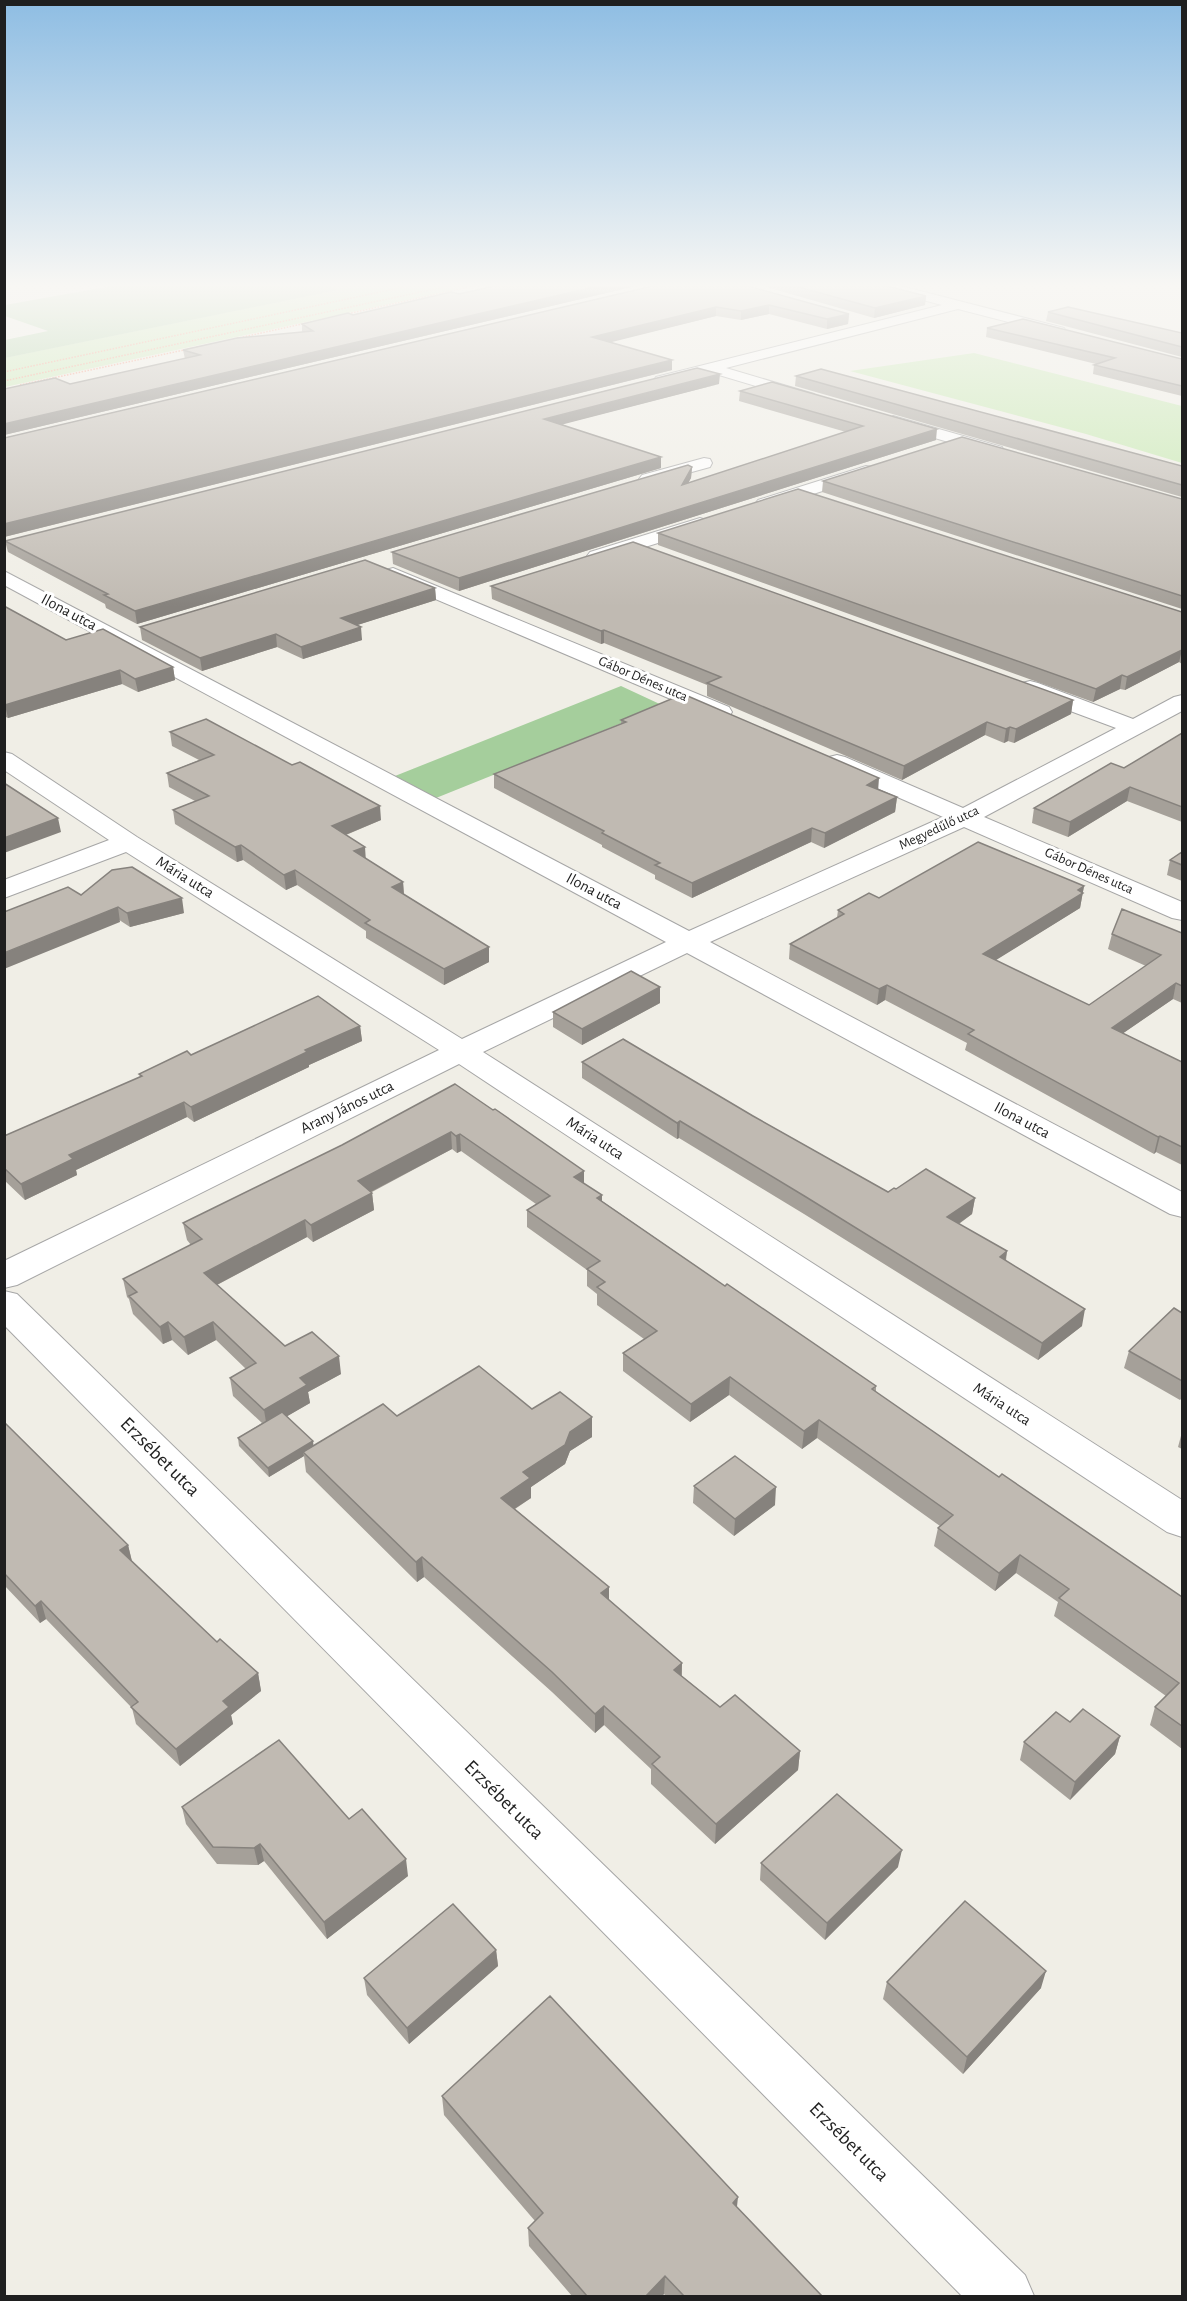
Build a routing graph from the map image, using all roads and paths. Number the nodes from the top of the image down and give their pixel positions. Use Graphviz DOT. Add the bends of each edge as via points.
graph roads {
  1 [pos="793,392"];
  2 [pos="823,401"];
  3 [pos="879,417"];
  4 [pos="958,441"];
  5 [pos="926,451"];
  6 [pos="1013,456"];
  7 [pos="704,463"];
  8 [pos="884,465"];
  9 [pos="625,486"];
  10 [pos="799,493"];
  11 [pos="832,504"];
  12 [pos="744,510"];
  13 [pos="722,517"];
  14 [pos="635,545"];
  15 [pos="669,557"];
  16 [pos="580,562"];
  17 [pos="376,567"];
  18 [pos="4,577"];
  19 [pos="480,593"];
  20 [pos="17,594"];
  21 [pos="458,600"];
  22 [pos="1013,682"];
  23 [pos="1182,702"];
  24 [pos="745,723"];
  25 [pos="1135,727"];
  26 [pos="822,756"];
  27 [pos="4,759"];
  28 [pos="965,817"];
  29 [pos="128,842"];
  30 [pos="4,890"];
  31 [pos="1182,912"];
  32 [pos="690,942"];
  33 [pos="461,1051"];
  34 [pos="1182,1206"];
  35 [pos="4,1276"];
  36 [pos="4,1303"];
  37 [pos="1182,1521"];
  38 [pos="1004,2296"];
  1 -- 2 [label="street"];
  3 -- 4 [label="street"];
  4 -- 5 [label="street"];
  4 -- 6 [label="street"];
  7 -- 9 [label="street"];
  8 -- 10 [label="street"];
  10 -- 11 [label="street"];
  10 -- 12 [label="street"];
  13 -- 14 [label="street"];
  14 -- 15 [label="street"];
  14 -- 16 [label="street"];
  17 -- 21 [label="street, Gábor Dénes utca"];
  18 -- 20 [label="street, Ilona utca"];
  19 -- 21 [label="street"];
  20 -- 32 [label="street, Ilona utca" via="129,635"];
  21 -- 24 [label="street, Gábor Dénes utca"];
  22 -- 25 [label="street"];
  23 -- 25 [label="street, Megyedűlő utca"];
  25 -- 28 [label="street, Megyedűlő utca"];
  26 -- 28 [label="street, Gábor Dénes utca"];
  27 -- 29 [label="street, Mária utca"];
  28 -- 31 [label="street, Gábor Dénes utca"];
  28 -- 32 [label="street, Megyedűlő utca"];
  29 -- 30 [label="street"];
  29 -- 33 [label="street, Mária utca"];
  32 -- 33 [label="street, Arany János utca"];
  32 -- 34 [label="street, Ilona utca"];
  33 -- 35 [label="street, Arany János utca"];
  33 -- 37 [label="street, Mária utca"];
  36 -- 38 [label="street, Erzsébet utca"];
}
